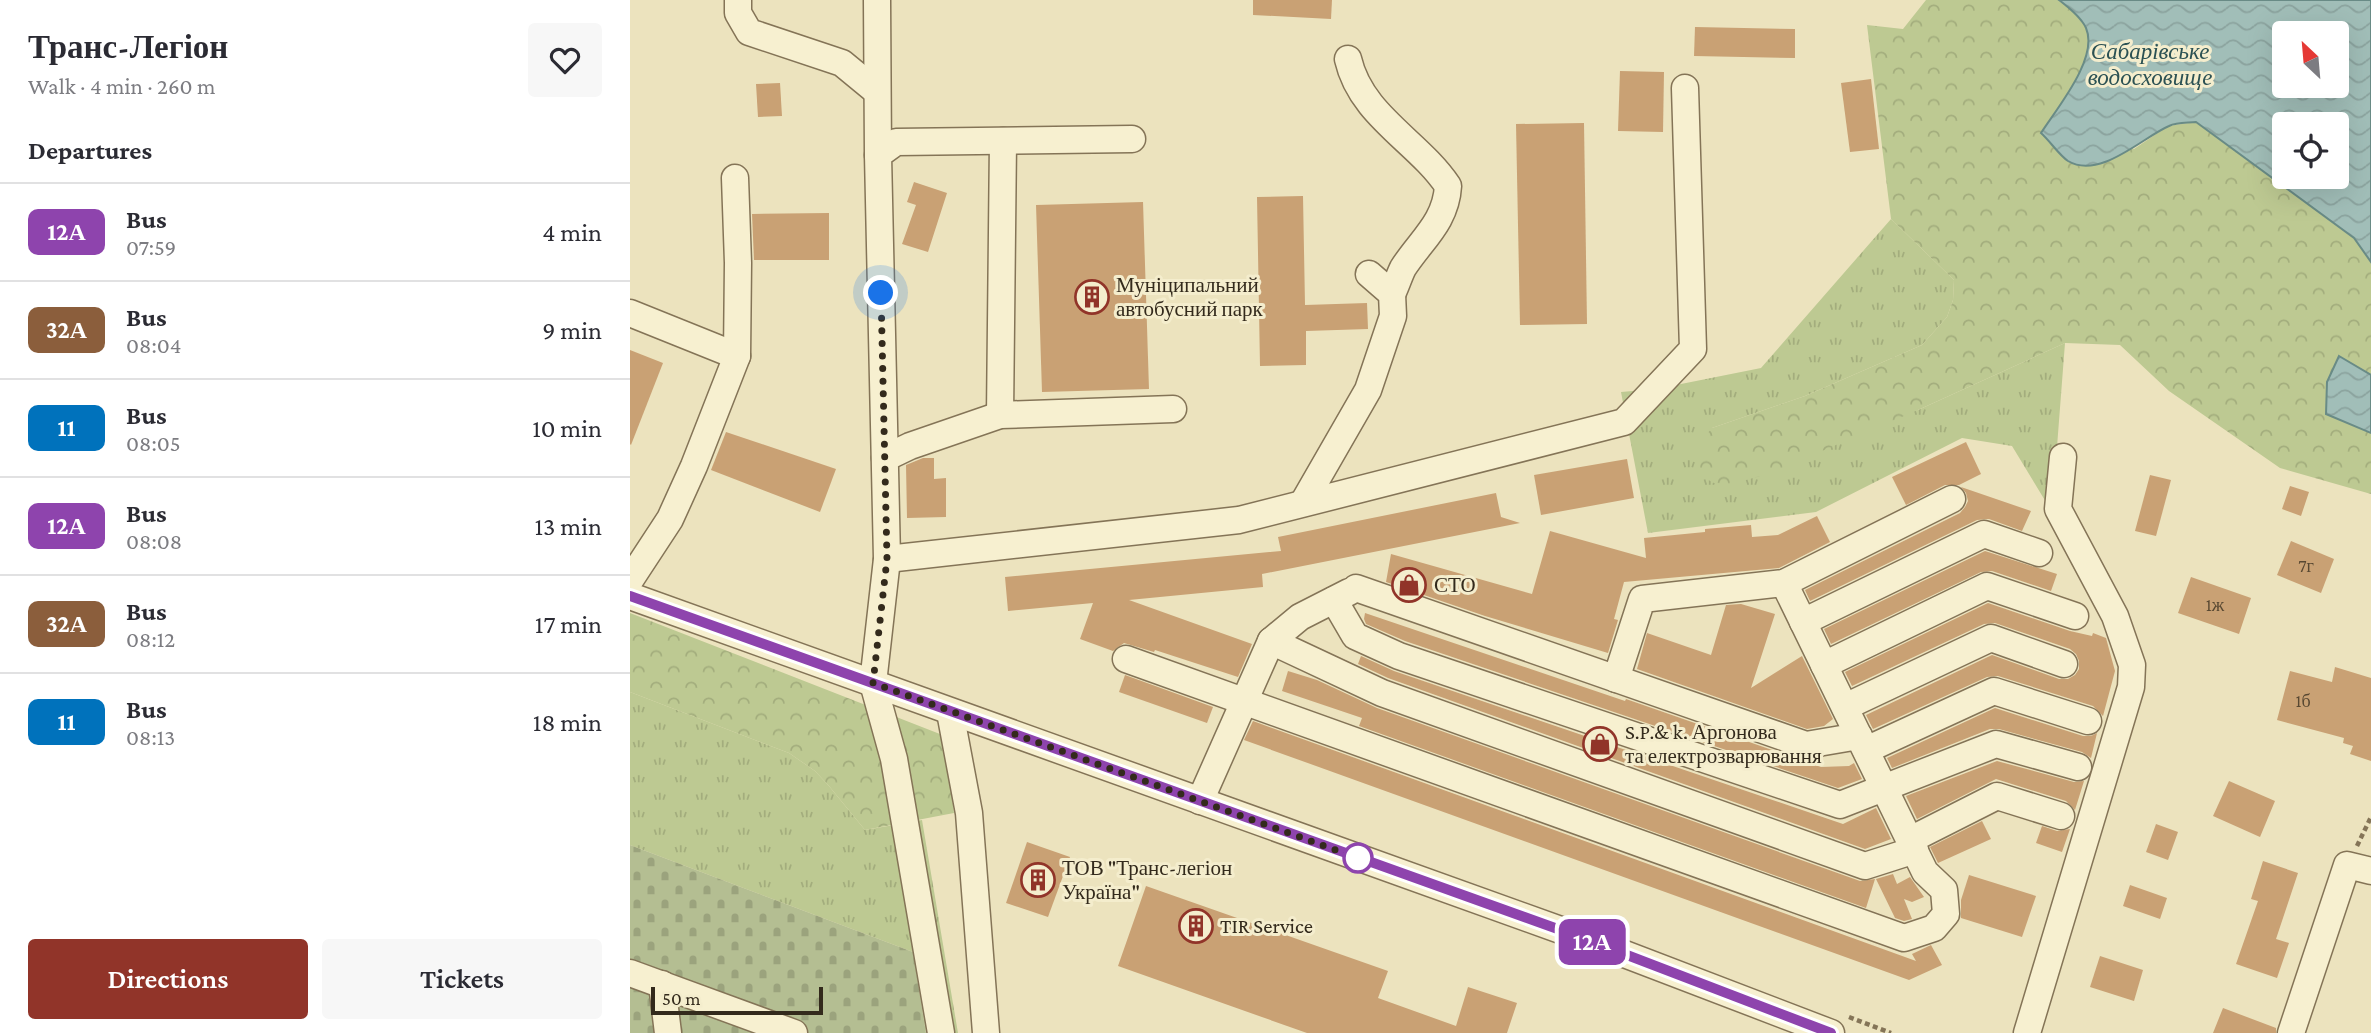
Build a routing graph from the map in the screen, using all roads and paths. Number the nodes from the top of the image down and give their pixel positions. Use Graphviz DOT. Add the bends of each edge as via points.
graph roads {
  1 [pos="738,0"];
  2 [pos="860,0"];
  3 [pos="877,0"];
  4 [pos="1348,59"];
  5 [pos="1685,88"];
  6 [pos="876,91"];
  7 [pos="1132,139"];
  8 [pos="1003,141"];
  9 [pos="878,155"];
  10 [pos="735,178"];
  11 [pos="1369,274"];
  12 [pos="1392,294"];
  13 [pos="630,313"];
  14 [pos="737,356"];
  15 [pos="1173,409"];
  16 [pos="1000,415"];
  17 [pos="2063,457"];
  18 [pos="885,458"];
  19 [pos="1952,499"];
  20 [pos="1303,503"];
  21 [pos="2039,553"];
  22 [pos="887,559"];
  23 [pos="630,580"];
  24 [pos="1784,583"];
  25 [pos="1354,589"];
  26 [pos="630,596"];
  27 [pos="2075,616"];
  28 [pos="1803,622"];
  29 [pos="1271,641"];
  30 [pos="1126,659"];
  31 [pos="2064,664"];
  32 [pos="1824,665"];
  33 [pos="1616,679"];
  34 [pos="873,683"];
  35 [pos="1245,701"];
  36 [pos="1844,706"];
  37 [pos="950,712"];
  38 [pos="2088,721"];
  39 [pos="1862,743"];
  40 [pos="2078,767"];
  41 [pos="1885,788"];
  42 [pos="1200,802"];
  43 [pos="2061,816"];
  44 [pos="1912,845"];
  45 [pos="2359,868"];
  46 [pos="630,973"];
  47 [pos="662,984"];
  48 [pos="668,1033"];
  49 [pos="794,1033"];
  50 [pos="941,1033"];
  51 [pos="986,1033"];
  52 [pos="1831,1033"];
  53 [pos="2027,1033"];
  54 [pos="2291,1033"];
  1 -- 6 [label="street" via="738,13 748,32 842,63"];
  2 -- 6 [label="street" via="861,40"];
  3 -- 6 [label="street"];
  4 -- 12 [label="street" via="1373,108 1448,186 1443,214 1402,270"];
  5 -- 20 [label="street" via="1693,349 1624,422"];
  6 -- 9 [label="street"];
  7 -- 8 [label="street"];
  8 -- 9 [label="street" via="896,142"];
  8 -- 16 [label="street"];
  9 -- 18 [label="street"];
  10 -- 14 [label="street"];
  11 -- 12 [label="street"];
  12 -- 20 [label="street" via="1393,316 1368,390"];
  13 -- 14 [label="street"];
  14 -- 23 [label="street" via="670,519"];
  15 -- 16 [label="street"];
  16 -- 18 [label="street"];
  17 -- 53 [label="street" via="2058,509 2115,617 2132,665 2131,687"];
  18 -- 22 [label="street"];
  19 -- 24 [label="street"];
  20 -- 22 [label="street" via="1239,520"];
  21 -- 28 [label="street" via="1984,534"];
  22 -- 34 [label="street"];
  24 -- 28 [label="street"];
  24 -- 33 [label="street" via="1642,599"];
  25 -- 29 [label="street" via="1300,617"];
  25 -- 33 [label="street"];
  25 -- 41 [label="street" via="1355,636 1425,664 1840,805"];
  26 -- 34 [label="street"];
  27 -- 32 [label="street" via="1987,586"];
  28 -- 32 [label="street"];
  29 -- 35 [label="street"];
  29 -- 44 [label="street" via="1382,693 1865,866"];
  30 -- 35 [label="street"];
  31 -- 36 [label="street" via="1991,638"];
  32 -- 36 [label="street"];
  33 -- 39 [label="street" via="1806,745"];
  34 -- 37 [label="street"];
  34 -- 50 [label="street" via="894,760"];
  35 -- 42 [label="street"];
  35 -- 44 [label="street" via="1904,938 1934,928 1946,914 1944,890 1925,872"];
  36 -- 39 [label="street"];
  37 -- 42 [label="street"];
  37 -- 51 [label="street" via="969,813"];
  38 -- 39 [label="street" via="1994,691"];
  39 -- 41 [label="street"];
  40 -- 41 [label="street" via="1996,744"];
  41 -- 44 [label="street"];
  42 -- 52 [label="street" via="1580,937"];
  43 -- 44 [label="street" via="1997,796"];
  45 -- 54 [label="street"];
  46 -- 47 [label="street"];
  47 -- 48 [label="street"];
  47 -- 49 [label="street"];
}
